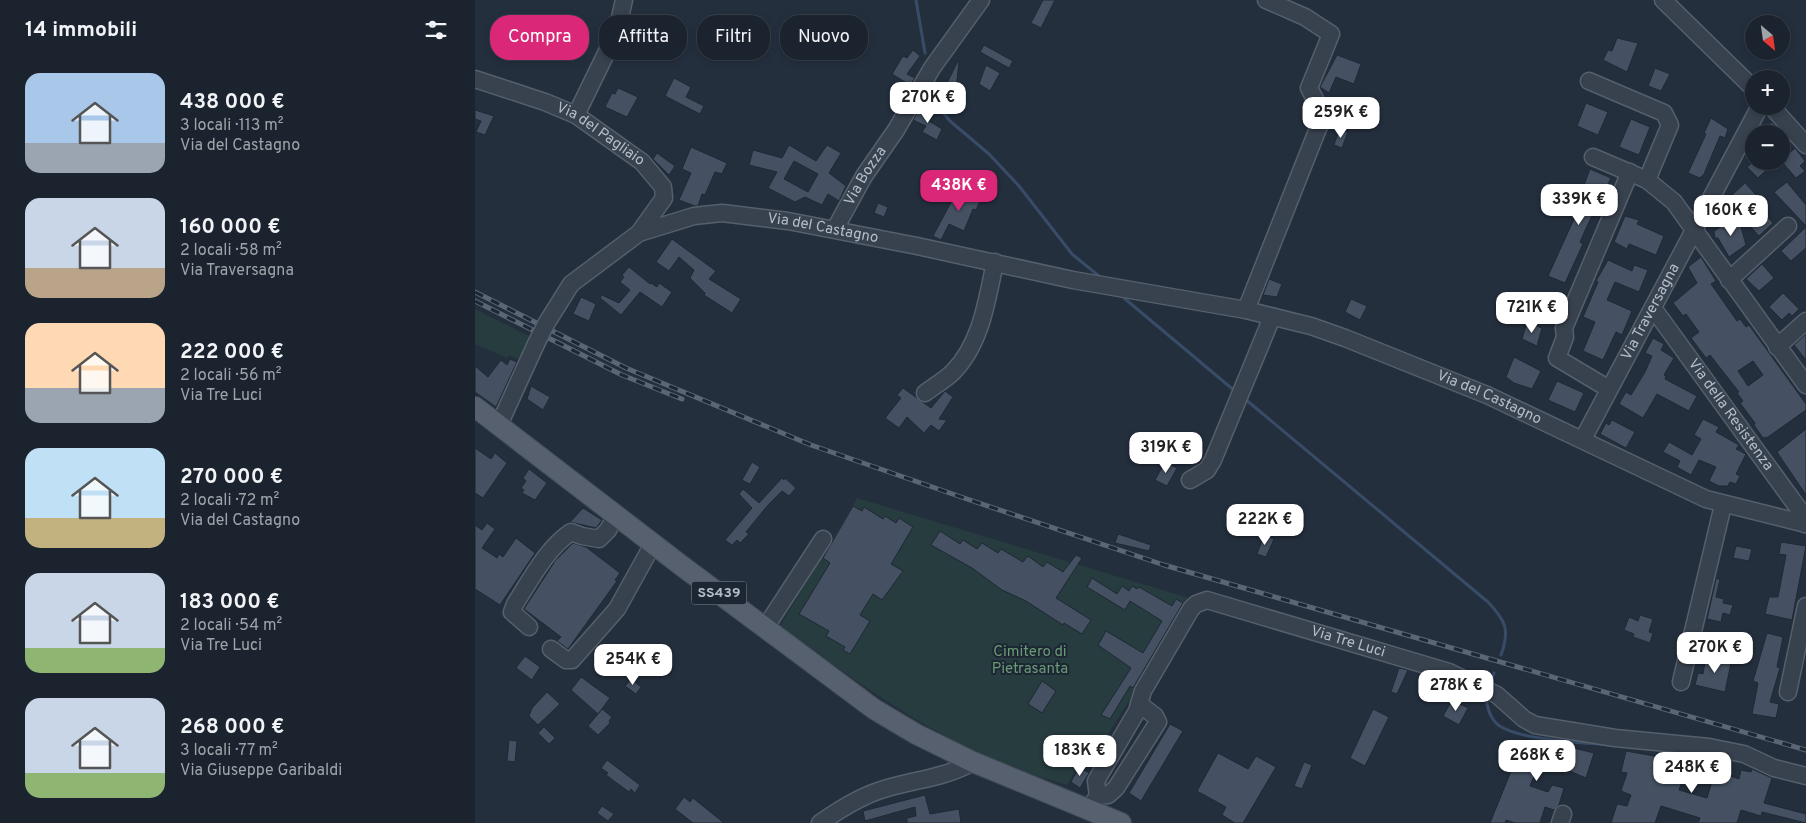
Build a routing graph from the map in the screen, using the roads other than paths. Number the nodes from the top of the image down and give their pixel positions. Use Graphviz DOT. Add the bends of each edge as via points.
graph roads {
  1 [pos="624,0"];
  2 [pos="981,0"];
  3 [pos="1266,0"];
  4 [pos="1663,0"];
  5 [pos="475,79"];
  6 [pos="1745,80"];
  7 [pos="1589,81"];
  8 [pos="576,114"];
  9 [pos="1755,115"];
  10 [pos="1779,115"];
  11 [pos="1806,145"];
  12 [pos="1593,157"];
  13 [pos="1630,172"];
  14 [pos="1647,180"];
  15 [pos="1788,226"];
  16 [pos="835,229"];
  17 [pos="1694,231"];
  18 [pos="639,233"];
  19 [pos="995,262"];
  20 [pos="1729,280"];
  21 [pos="1653,308"];
  22 [pos="1246,310"];
  23 [pos="1272,316"];
  24 [pos="1806,321"];
  25 [pos="1777,347"];
  26 [pos="1806,386"];
  27 [pos="1609,389"];
  28 [pos="925,393"];
  29 [pos="475,407"];
  30 [pos="499,426"];
  31 [pos="1583,439"];
  32 [pos="1190,480"];
  33 [pos="1723,505"];
  34 [pos="616,515"];
  35 [pos="1806,524"];
  36 [pos="823,539"];
  37 [pos="653,544"];
  38 [pos="1806,606"];
  39 [pos="529,627"];
  40 [pos="765,628"];
  41 [pos="1806,647"];
  42 [pos="551,649"];
  43 [pos="1806,665"];
  44 [pos="1681,682"];
  45 [pos="1788,692"];
  46 [pos="1139,704"];
  47 [pos="973,762"];
  48 [pos="1806,776"];
  49 [pos="1092,803"];
  50 [pos="820,823"];
  51 [pos="1121,823"];
  1 -- 8 [label="street" via="617,31"];
  2 -- 16 [label="street, Via Bozza" via="932,68 896,130 864,176"];
  3 -- 22 [label="street" via="1305,17 1331,34 1309,88 1319,107 1321,122"];
  4 -- 6 [label="street"];
  5 -- 8 [label="street, Via del Pagliaio"];
  7 -- 14 [label="street" via="1663,113 1670,125"];
  8 -- 18 [label="street, Via del Pagliaio" via="642,162 663,187 664,198"];
  9 -- 17 [label="street, Via Traversagna"];
  10 -- 11 [label="street"];
  12 -- 13 [label="street"];
  13 -- 14 [label="street"];
  13 -- 27 [label="street" via="1564,328 1565,337 1557,358"];
  14 -- 17 [label="street" via="1673,202"];
  15 -- 20 [label="street"];
  16 -- 18 [label="street, Via del Castagno" via="722,213 694,216"];
  16 -- 19 [label="street, Via del Castagno"];
  17 -- 20 [label="street"];
  17 -- 21 [label="street, Via Traversagna"];
  18 -- 30 [label="street, Via del Castagno, bridge" via="571,284 546,324"];
  19 -- 22 [label="street, Via del Castagno" via="1073,280"];
  19 -- 28 [label="street" via="982,319 971,348 953,372"];
  20 -- 25 [label="street"];
  21 -- 27 [label="street, Via Traversagna"];
  21 -- 35 [label="street, Via della Resistenza" via="1801,512"];
  22 -- 23 [label="street, Via del Castagno"];
  23 -- 31 [label="street, Via del Castagno" via="1355,341 1487,395"];
  23 -- 32 [label="street" via="1213,460 1207,470"];
  24 -- 25 [label="street"];
  25 -- 26 [label="street"];
  27 -- 31 [label="street, Via Traversagna"];
  29 -- 30 [label="main road, SS439"];
  30 -- 34 [label="main road, SS439"];
  31 -- 33 [label="street, Via del Castagno" via="1655,476"];
  33 -- 35 [label="street, Via del Castagno"];
  33 -- 44 [label="street"];
  34 -- 37 [label="main road, SS439"];
  34 -- 39 [label="street" via="599,540 571,532 549,552 512,612"];
  36 -- 40 [label="street"];
  37 -- 40 [label="main road, SS439"];
  37 -- 42 [label="street" via="617,608 591,641 572,660 566,660"];
  38 -- 45 [label="street"];
  40 -- 47 [label="main road, SS439" via="874,709"];
  41 -- 43 [label="street" via="1803,661"];
  46 -- 48 [label="street, Via Tre Luci" via="1143,691 1191,609 1207,600 1449,672 1497,695 1523,719 1535,725 1718,749 1744,754 1773,768"];
  46 -- 49 [label="street, Via Tre Luci" via="1096,781"];
  46 -- 49 [label="street" via="1158,722 1115,788"];
  47 -- 49 [label="main road, SS439"];
  47 -- 50 [label="street" via="955,771 881,790"];
  49 -- 51 [label="main road, SS439"];
}
